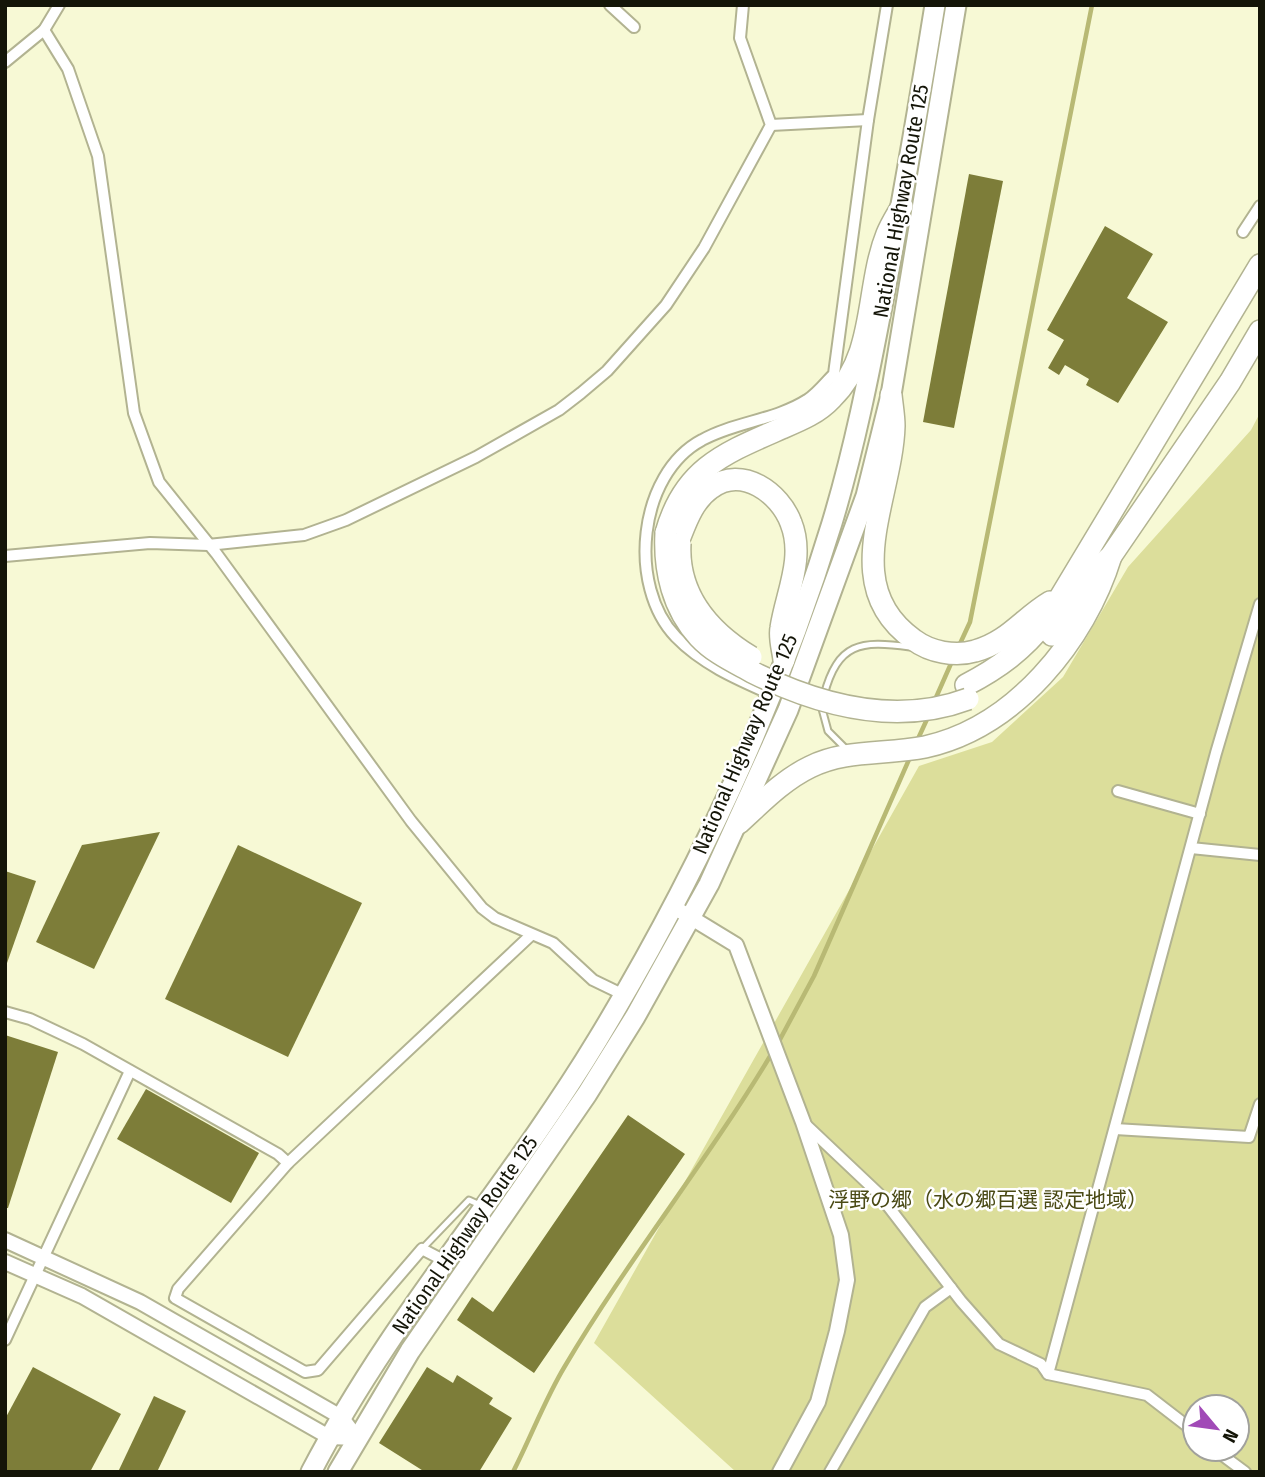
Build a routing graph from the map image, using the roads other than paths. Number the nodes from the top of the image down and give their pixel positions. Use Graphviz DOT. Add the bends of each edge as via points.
graph roads {
  1 [pos="59,5"];
  2 [pos="610,5"];
  3 [pos="743,5"];
  4 [pos="887,5"];
  5 [pos="935,5"];
  6 [pos="956,5"];
  7 [pos="634,27"];
  8 [pos="44,30"];
  9 [pos="5,62"];
  10 [pos="868,120"];
  11 [pos="771,125"];
  12 [pos="902,206"];
  13 [pos="1260,206"];
  14 [pos="1242,232"];
  15 [pos="1260,265"];
  16 [pos="1260,331"];
  17 [pos="891,394"];
  18 [pos="673,535"];
  19 [pos="208,545"];
  20 [pos="5,556"];
  21 [pos="1111,556"];
  22 [pos="1058,598"];
  23 [pos="1260,604"];
  24 [pos="935,651"];
  25 [pos="784,660"];
  26 [pos="967,692"];
  27 [pos="771,694"];
  28 [pos="851,754"];
  29 [pos="1118,791"];
  30 [pos="1200,814"];
  31 [pos="739,823"];
  32 [pos="1191,848"];
  33 [pos="1260,855"];
  34 [pos="672,906"];
  35 [pos="691,918"];
  36 [pos="530,936"];
  37 [pos="624,995"];
  38 [pos="5,1012"];
  39 [pos="130,1071"];
  40 [pos="1260,1104"];
  41 [pos="803,1122"];
  42 [pos="1115,1129"];
  43 [pos="288,1163"];
  44 [pos="483,1207"];
  45 [pos="5,1240"];
  46 [pos="422,1249"];
  47 [pos="43,1255"];
  48 [pos="443,1259"];
  49 [pos="5,1262"];
  50 [pos="34,1273"];
  51 [pos="951,1288"];
  52 [pos="5,1340"];
  53 [pos="1048,1374"];
  54 [pos="341,1418"];
  55 [pos="1181,1421"];
  56 [pos="329,1437"];
  57 [pos="357,1438"];
  58 [pos="311,1472"];
  59 [pos="338,1472"];
  60 [pos="780,1472"];
  61 [pos="830,1472"];
  1 -- 8 [label="street"];
  2 -- 7 [label="street"];
  3 -- 11 [label="street" via="740,38"];
  4 -- 10 [label="street"];
  5 -- 12 [label="highway, National Highway Route 125"];
  6 -- 17 [label="highway, National Highway Route 125"];
  8 -- 9 [label="street"];
  8 -- 19 [label="street" via="68,69 98,156 134,413 159,482"];
  10 -- 11 [label="street"];
  10 -- 27 [label="street" via="834,374 807,400 702,440 669,467 653,502 646,550 649,594 674,635 732,677"];
  11 -- 19 [label="street" via="704,248 666,305 607,371 570,402 476,457 346,520 304,535"];
  12 -- 18 [label="highway" via="886,235 860,358 846,381 814,414 724,453 696,474 674,508"];
  12 -- 25 [label="highway, National Highway Route 125" via="866,391 832,522"];
  13 -- 14 [label="street"];
  15 -- 22 [label="highway"];
  16 -- 21 [label="highway"];
  17 -- 24 [label="highway" via="894,427 875,534 873,577 881,606 908,636"];
  17 -- 31 [label="highway, National Highway Route 125" via="866,496 788,710"];
  18 -- 25 [label="highway" via="713,486 741,480 777,497 792,523 796,545 792,586 780,631"];
  18 -- 26 [label="highway, bridge" via="667,574 682,614 699,637 730,660 788,689 845,706 914,711"];
  19 -- 20 [label="street" via="150,543"];
  19 -- 36 [label="street" via="459,881 495,918"];
  21 -- 26 [label="highway" via="1088,577 1030,660 1016,672"];
  21 -- 28 [label="highway" via="1101,589 1058,657 993,717 926,747"];
  22 -- 24 [label="highway" via="1016,632 974,652"];
  22 -- 26 [label="highway" via="1026,646"];
  23 -- 30 [label="street"];
  24 -- 28 [label="lane" via="873,642 841,655 830,671 821,705 828,730"];
  25 -- 27 [label="highway, National Highway Route 125"];
  27 -- 34 [label="highway, National Highway Route 125" via="721,811"];
  28 -- 31 [label="highway" via="793,776"];
  29 -- 30 [label="street"];
  30 -- 32 [label="street"];
  31 -- 35 [label="highway, National Highway Route 125"];
  32 -- 33 [label="street"];
  32 -- 42 [label="street"];
  34 -- 35 [label="street"];
  34 -- 37 [label="highway, National Highway Route 125"];
  35 -- 41 [label="street" via="736,945"];
  35 -- 57 [label="highway, National Highway Route 125" via="587,1094 446,1297"];
  36 -- 37 [label="street" via="553,943 593,981"];
  36 -- 43 [label="street"];
  37 -- 44 [label="highway, National Highway Route 125" via="552,1112"];
  38 -- 39 [label="street" via="30,1019"];
  39 -- 43 [label="street"];
  39 -- 47 [label="street"];
  40 -- 42 [label="street" via="1249,1138"];
  41 -- 51 [label="street" via="878,1193"];
  41 -- 60 [label="street" via="841,1234 847,1280 818,1402"];
  42 -- 53 [label="street"];
  43 -- 46 [label="street" via="175,1298 305,1371 318,1370"];
  44 -- 46 [label="lane" via="469,1200"];
  44 -- 48 [label="highway, National Highway Route 125"];
  45 -- 47 [label="street"];
  46 -- 48 [label="street"];
  47 -- 50 [label="street"];
  47 -- 54 [label="street" via="140,1303"];
  48 -- 54 [label="highway, National Highway Route 125"];
  49 -- 50 [label="street"];
  50 -- 52 [label="street"];
  50 -- 56 [label="street"];
  51 -- 53 [label="street" via="999,1343 1041,1364"];
  51 -- 61 [label="street" via="925,1307"];
  53 -- 55 [label="street" via="1147,1395"];
  54 -- 56 [label="highway, National Highway Route 125"];
  54 -- 57 [label="street"];
  56 -- 57 [label="street"];
  56 -- 58 [label="highway, National Highway Route 125"];
  57 -- 59 [label="highway, National Highway Route 125"];
}
